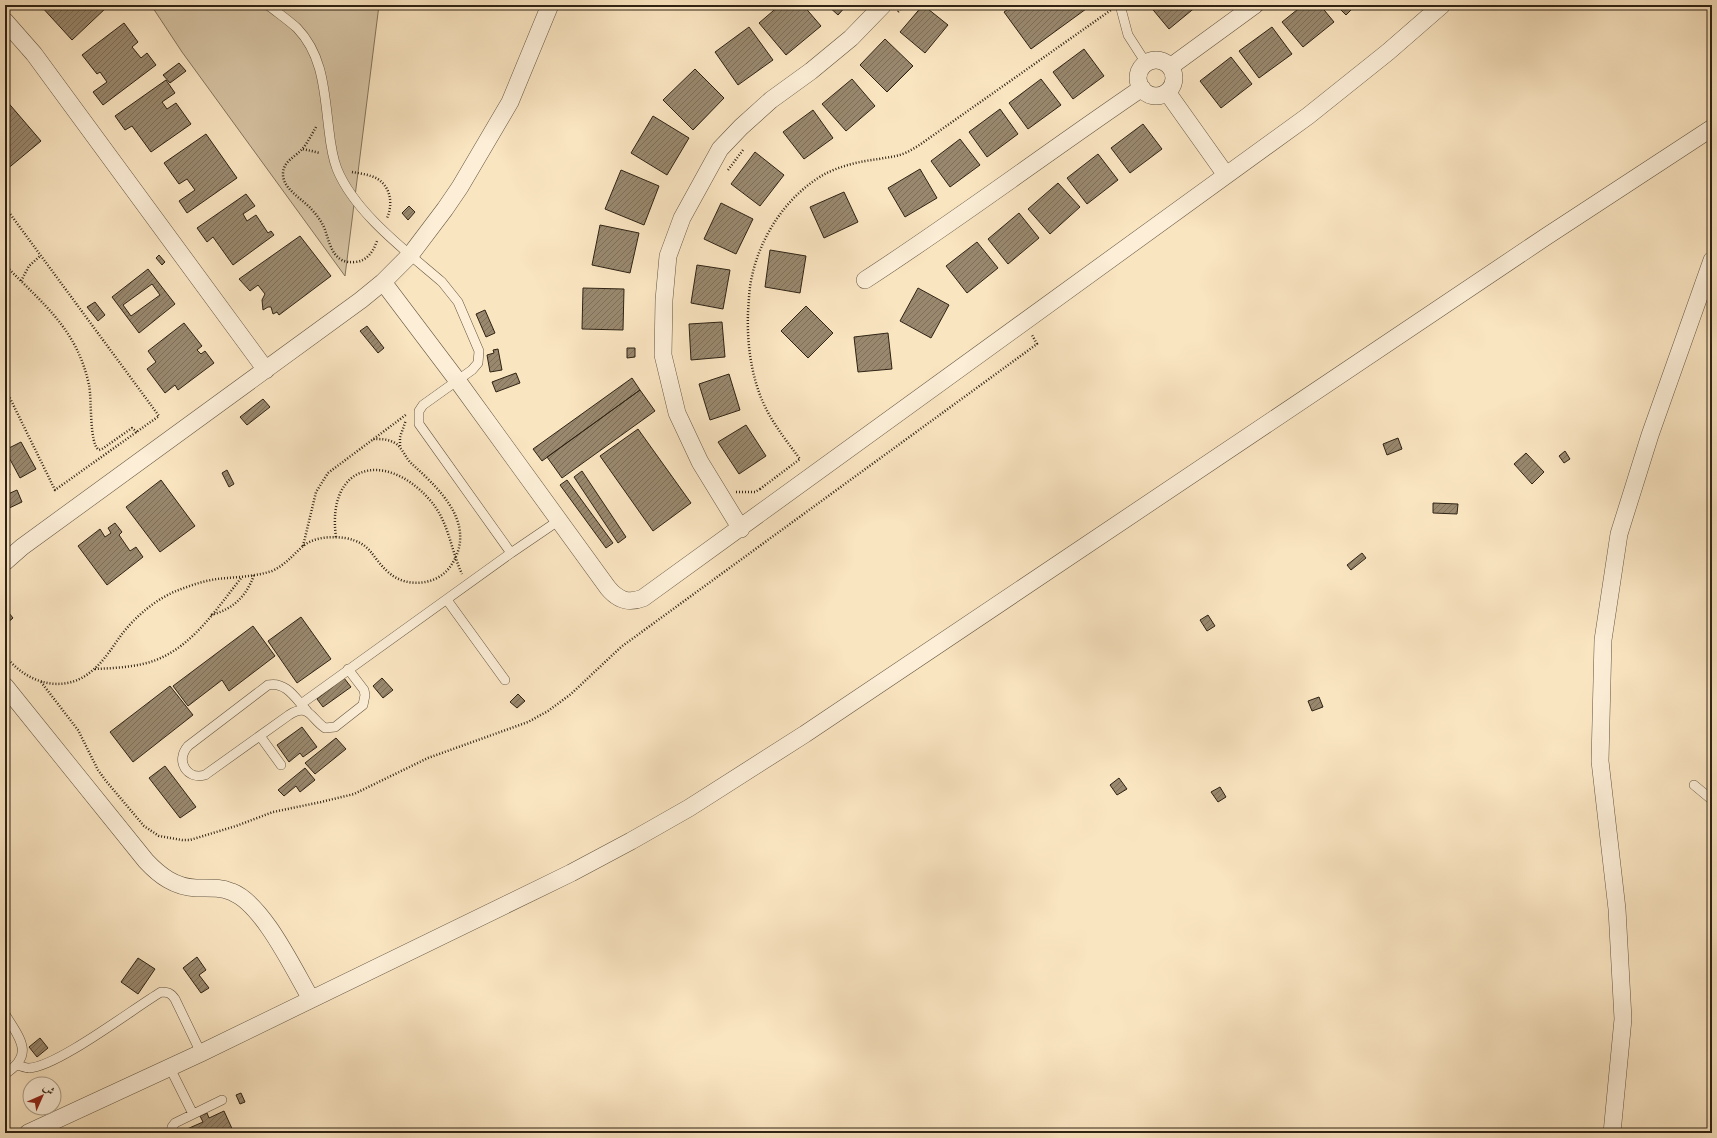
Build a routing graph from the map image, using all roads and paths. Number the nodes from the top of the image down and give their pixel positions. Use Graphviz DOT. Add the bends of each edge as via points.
graph roads {
  1 [pos="268,5"];
  2 [pos="550,5"];
  3 [pos="904,5"];
  4 [pos="1120,5"];
  5 [pos="1255,5"];
  6 [pos="1442,5"];
  7 [pos="890,10"];
  8 [pos="1112,10"];
  9 [pos="5,21"];
  10 [pos="1146,63"];
  11 [pos="1170,67"];
  12 [pos="1142,88"];
  13 [pos="1167,92"];
  14 [pos="1712,128"];
  15 [pos="303,149"];
  16 [pos="744,149"];
  17 [pos="332,155"];
  18 [pos="726,173"];
  19 [pos="1226,175"];
  20 [pos="5,207"];
  21 [pos="411,254"];
  22 [pos="40,256"];
  23 [pos="1712,260"];
  24 [pos="5,264"];
  25 [pos="865,280"];
  26 [pos="21,281"];
  27 [pos="383,282"];
  28 [pos="1026,321"];
  29 [pos="266,370"];
  30 [pos="457,380"];
  31 [pos="5,388"];
  32 [pos="137,432"];
  33 [pos="373,439"];
  34 [pos="400,446"];
  35 [pos="732,487"];
  36 [pos="760,489"];
  37 [pos="772,506"];
  38 [pos="558,521"];
  39 [pos="741,529"];
  40 [pos="336,537"];
  41 [pos="303,546"];
  42 [pos="22,547"];
  43 [pos="5,553"];
  44 [pos="511,553"];
  45 [pos="455,559"];
  46 [pos="5,562"];
  47 [pos="254,575"];
  48 [pos="242,577"];
  49 [pos="467,584"];
  50 [pos="447,600"];
  51 [pos="211,615"];
  52 [pos="5,655"];
  53 [pos="95,669"];
  54 [pos="348,669"];
  55 [pos="505,680"];
  56 [pos="41,682"];
  57 [pos="5,686"];
  58 [pos="304,708"];
  59 [pos="260,736"];
  60 [pos="281,765"];
  61 [pos="1694,785"];
  62 [pos="1712,800"];
  63 [pos="311,999"];
  64 [pos="5,1014"];
  65 [pos="201,1053"];
  66 [pos="17,1065"];
  67 [pos="170,1068"];
  68 [pos="5,1074"];
  69 [pos="222,1100"];
  70 [pos="193,1114"];
  71 [pos="28,1133"];
  72 [pos="171,1133"];
  73 [pos="1612,1133"];
  1 -- 17 [label="lane" via="297,29 317,60 324,84"];
  2 -- 21 [label="street" via="507,108 449,204"];
  3 -- 7 [label="path"];
  4 -- 10 [label="lane" via="1128,35"];
  5 -- 11 [label="street"];
  6 -- 19 [label="street" via="1320,107"];
  7 -- 39 [label="street" via="771,100 720,149 682,218 668,256 663,355 677,413 700,462"];
  8 -- 36 [label="path" via="918,146 892,158 878,159 825,174 789,203 761,246 751,277 748,345 760,395 775,424 800,459"];
  9 -- 29 [label="street" via="34,54"];
  10 -- 11 [label="street" via="1159,60"];
  10 -- 12 [label="street" via="1138,75"];
  11 -- 13 [label="street" via="1174,73 1174,80"];
  12 -- 13 [label="street" via="1154,95"];
  12 -- 25 [label="street"];
  13 -- 19 [label="street"];
  14 -- 63 [label="street" via="702,800 631,842 571,873"];
  15 -- 17 [label="path"];
  16 -- 18 [label="path"];
  17 -- 21 [label="lane" via="344,183 361,208"];
  19 -- 28 [label="street"];
  20 -- 22 [label="path"];
  21 -- 27 [label="street"];
  21 -- 30 [label="lane" via="451,291 464,313 479,351 480,359 475,367"];
  22 -- 26 [label="path" via="29,266"];
  22 -- 32 [label="path" via="159,416"];
  23 -- 73 [label="street" via="1650,435 1619,534 1603,640 1600,761 1617,909 1623,1019"];
  24 -- 26 [label="path"];
  26 -- 32 [label="path" via="57,317 76,347 89,385 93,440 97,449 102,449 132,428"];
  27 -- 29 [label="street"];
  27 -- 30 [label="street"];
  28 -- 37 [label="street"];
  28 -- 56 [label="path" via="1036,344 621,647 571,694 548,711 528,722 428,758 354,794 273,812 196,839 182,840 159,836 144,826 106,781 78,730"];
  29 -- 42 [label="street"];
  30 -- 38 [label="street"];
  30 -- 44 [label="lane" via="423,405 419,411 419,424"];
  31 -- 32 [label="path" via="55,490"];
  33 -- 34 [label="path" via="387,440"];
  33 -- 34 [label="path" via="409,413"];
  33 -- 41 [label="path" via="333,468 321,482 316,492"];
  34 -- 45 [label="path" via="406,458 442,494 455,515 460,542"];
  35 -- 36 [label="path" via="736,492 755,492"];
  36 -- 37 [label="path"];
  37 -- 39 [label="street"];
  38 -- 39 [label="street" via="612,593 630,601 643,598"];
  38 -- 44 [label="lane"];
  40 -- 41 [label="path" via="322,538"];
  40 -- 45 [label="path" via="351,539 364,545 387,572 409,582 424,582 438,577"];
  40 -- 45 [label="path" via="335,515 340,495 351,478 368,470 388,471 410,481 430,499 448,530"];
  41 -- 47 [label="path" via="293,558 274,570"];
  42 -- 43 [label="street"];
  42 -- 46 [label="street"];
  44 -- 49 [label="lane"];
  45 -- 49 [label="path"];
  47 -- 48 [label="path"];
  47 -- 51 [label="path" via="239,601 226,610"];
  48 -- 51 [label="path"];
  48 -- 53 [label="path" via="201,582 166,596 144,611"];
  49 -- 50 [label="lane"];
  50 -- 54 [label="lane"];
  50 -- 55 [label="lane"];
  51 -- 53 [label="path" via="191,638 155,661"];
  52 -- 56 [label="path" via="22,672"];
  53 -- 56 [label="path" via="69,682"];
  54 -- 58 [label="lane"];
  54 -- 58 [label="lane" via="364,690 365,700 360,708 330,728 321,725"];
  57 -- 63 [label="street" via="156,872 181,886 221,888 233,892 253,906 268,926"];
  58 -- 59 [label="lane"];
  58 -- 59 [label="lane" via="283,686 273,684 264,687 188,746 182,755 183,766 195,776 205,775"];
  59 -- 60 [label="lane"];
  61 -- 62 [label="lane"];
  63 -- 65 [label="street"];
  64 -- 66 [label="lane" via="23,1049 22,1058"];
  65 -- 66 [label="lane" via="172,994 161,992 66,1053 29,1068"];
  65 -- 67 [label="street"];
  66 -- 68 [label="lane"];
  67 -- 70 [label="lane"];
  67 -- 71 [label="street"];
  69 -- 70 [label="lane"];
  70 -- 72 [label="lane" via="175,1123"];
}
